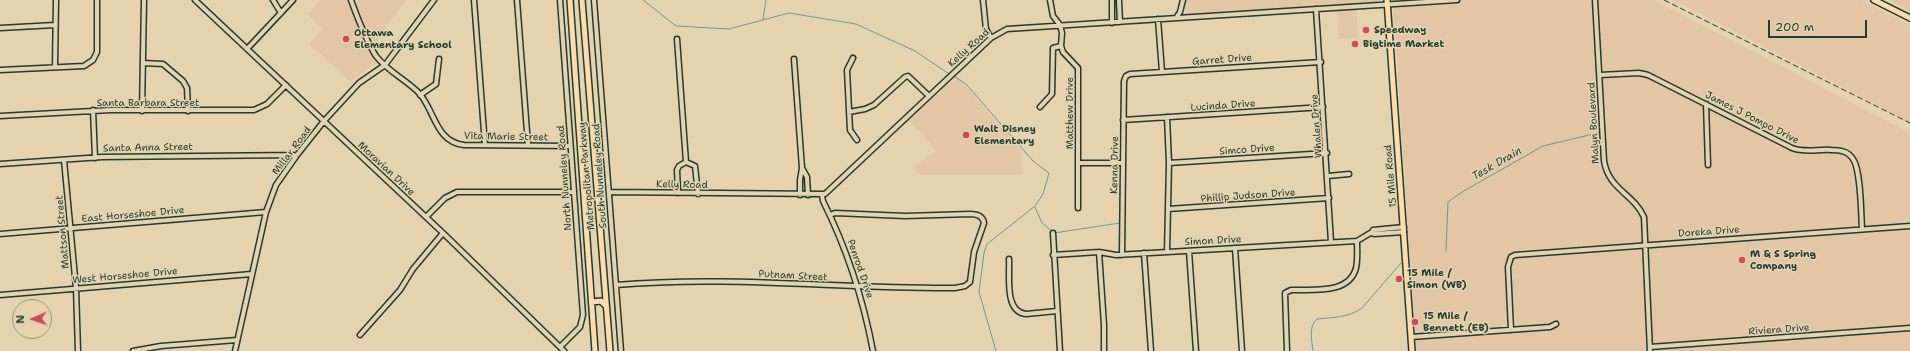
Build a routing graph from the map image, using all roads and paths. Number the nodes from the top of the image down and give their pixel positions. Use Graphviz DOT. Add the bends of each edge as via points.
graph roads {
  1 [pos="56,0"];
  2 [pos="97,0"];
  3 [pos="144,0"];
  4 [pos="195,0"];
  5 [pos="273,0"];
  6 [pos="293,0"];
  7 [pos="351,0"];
  8 [pos="434,0"];
  9 [pos="474,0"];
  10 [pos="516,0"];
  11 [pos="560,0"];
  12 [pos="570,0"];
  13 [pos="582,0"];
  14 [pos="594,0"];
  15 [pos="983,0"];
  16 [pos="1050,0"];
  17 [pos="1112,0"];
  18 [pos="1119,0"];
  19 [pos="1183,0"];
  20 [pos="1457,0"];
  21 [pos="1595,0"];
  22 [pos="1874,0"];
  23 [pos="1387,2"];
  24 [pos="1316,9"];
  25 [pos="281,12"];
  26 [pos="1175,18"];
  27 [pos="1910,18"];
  28 [pos="1158,19"];
  29 [pos="1112,22"];
  30 [pos="1120,22"];
  31 [pos="55,25"];
  32 [pos="1060,25"];
  33 [pos="0,28"];
  34 [pos="991,38"];
  35 [pos="677,39"];
  36 [pos="1060,46"];
  37 [pos="247,49"];
  38 [pos="853,58"];
  39 [pos="439,59"];
  40 [pos="794,59"];
  41 [pos="1320,62"];
  42 [pos="143,63"];
  43 [pos="385,65"];
  44 [pos="55,67"];
  45 [pos="0,70"];
  46 [pos="1162,72"];
  47 [pos="1600,75"];
  48 [pos="1126,76"];
  49 [pos="286,85"];
  50 [pos="420,95"];
  51 [pos="929,96"];
  52 [pos="1706,104"];
  53 [pos="1040,107"];
  54 [pos="1323,107"];
  55 [pos="93,110"];
  56 [pos="142,111"];
  57 [pos="188,111"];
  58 [pos="849,112"];
  59 [pos="0,116"];
  60 [pos="1167,117"];
  61 [pos="1123,120"];
  62 [pos="324,121"];
  63 [pos="857,140"];
  64 [pos="485,145"];
  65 [pos="528,145"];
  66 [pos="570,146"];
  67 [pos="1327,153"];
  68 [pos="297,155"];
  69 [pos="95,158"];
  70 [pos="64,160"];
  71 [pos="686,162"];
  72 [pos="1078,163"];
  73 [pos="1123,163"];
  74 [pos="1168,163"];
  75 [pos="0,164"];
  76 [pos="1708,165"];
  77 [pos="802,168"];
  78 [pos="1349,174"];
  79 [pos="1328,176"];
  80 [pos="574,192"];
  81 [pos="610,192"];
  82 [pos="678,193"];
  83 [pos="698,194"];
  84 [pos="800,195"];
  85 [pos="808,195"];
  86 [pos="822,195"];
  87 [pos="1329,198"];
  88 [pos="1078,208"];
  89 [pos="1168,209"];
  90 [pos="266,212"];
  91 [pos="830,215"];
  92 [pos="426,218"];
  93 [pos="1910,226"];
  94 [pos="71,228"];
  95 [pos="1862,229"];
  96 [pos="1404,230"];
  97 [pos="443,233"];
  98 [pos="1053,233"];
  99 [pos="0,234"];
  100 [pos="1357,240"];
  101 [pos="1331,242"];
  102 [pos="1646,245"];
  103 [pos="1235,248"];
  104 [pos="1189,251"];
  105 [pos="1099,252"];
  106 [pos="1167,252"];
  107 [pos="1144,253"];
  108 [pos="1054,255"];
  109 [pos="1122,255"];
  110 [pos="1009,259"];
  111 [pos="252,274"];
  112 [pos="616,285"];
  113 [pos="76,288"];
  114 [pos="859,288"];
  115 [pos="0,295"];
  116 [pos="592,302"];
  117 [pos="606,306"];
  118 [pos="1057,311"];
  119 [pos="1556,324"];
  120 [pos="1910,328"];
  121 [pos="1511,330"];
  122 [pos="360,335"];
  123 [pos="1411,337"];
  124 [pos="237,340"];
  125 [pos="560,346"];
  126 [pos="1650,349"];
  127 [pos="78,351"];
  128 [pos="133,351"];
  129 [pos="235,351"];
  130 [pos="564,351"];
  131 [pos="595,351"];
  132 [pos="610,351"];
  133 [pos="621,351"];
  134 [pos="873,351"];
  135 [pos="1060,351"];
  136 [pos="1104,351"];
  137 [pos="1151,351"];
  138 [pos="1196,351"];
  139 [pos="1242,351"];
  140 [pos="1287,351"];
  141 [pos="1412,351"];
  1 -- 31 [label="street"];
  2 -- 44 [label="street" via="97,52 93,60 84,66"];
  3 -- 42 [label="street"];
  4 -- 37 [label="street, Moravian Drive"];
  5 -- 25 [label="street"];
  6 -- 25 [label="street"];
  7 -- 43 [label="street, Vita Marie Street" via="373,50"];
  8 -- 43 [label="street, Millar Road"];
  9 -- 64 [label="street"];
  10 -- 65 [label="street"];
  11 -- 66 [label="street, North Nunneley Road"];
  12 -- 116 [label="main road, Metropolitan Parkway"];
  13 -- 117 [label="main road, Metropolitan Parkway"];
  14 -- 81 [label="street, South Nunneley Road"];
  15 -- 34 [label="street" via="984,22"];
  16 -- 32 [label="street" via="1053,16"];
  17 -- 29 [label="street"];
  18 -- 30 [label="street"];
  19 -- 26 [label="street" via="1180,12"];
  20 -- 23 [label="street, Kelly Road"];
  21 -- 47 [label="street, Malyn Boulevard"];
  22 -- 27 [label="main road"];
  23 -- 24 [label="street, Kelly Road"];
  23 -- 96 [label="main road, 15 Mile Road"];
  24 -- 26 [label="street, Kelly Road"];
  24 -- 41 [label="street, Whalen Drive"];
  25 -- 37 [label="street"];
  26 -- 28 [label="street, Kelly Road"];
  28 -- 30 [label="street, Kelly Road"];
  28 -- 46 [label="street"];
  29 -- 30 [label="street, Kelly Road"];
  29 -- 32 [label="street, Kelly Road"];
  31 -- 33 [label="street"];
  31 -- 44 [label="street"];
  32 -- 34 [label="street, Kelly Road" via="1007,29"];
  32 -- 36 [label="street"];
  34 -- 51 [label="street, Kelly Road"];
  35 -- 71 [label="street"];
  36 -- 53 [label="street" via="1053,48 1052,94"];
  36 -- 72 [label="street, Matthew Drive" via="1078,68"];
  37 -- 49 [label="street, Moravian Drive"];
  38 -- 58 [label="street" via="847,70"];
  39 -- 50 [label="street" via="436,84"];
  40 -- 77 [label="street"];
  41 -- 46 [label="street, Garret Drive"];
  41 -- 54 [label="street, Whalen Drive"];
  42 -- 56 [label="street"];
  42 -- 57 [label="street" via="163,64 183,81 187,88"];
  43 -- 50 [label="street, Vita Marie Street"];
  43 -- 62 [label="street, Millar Road" via="360,82"];
  44 -- 45 [label="street"];
  46 -- 48 [label="street, Garret Drive"];
  47 -- 52 [label="street, James J Pompo Drive" via="1644,74"];
  47 -- 102 [label="street, Malyn Boulevard" via="1605,168 1614,184 1642,212"];
  48 -- 61 [label="street, Kenna Drive"];
  49 -- 57 [label="street, Santa Barbara Street" via="267,104 258,109"];
  49 -- 62 [label="street, Moravian Drive"];
  50 -- 64 [label="street, Vita Marie Street" via="449,141 456,144"];
  51 -- 58 [label="street" via="905,76 874,105"];
  51 -- 86 [label="street, Kelly Road" via="831,190"];
  52 -- 76 [label="street"];
  52 -- 95 [label="street, James J Pompo Drive" via="1798,150 1838,150 1850,155 1857,168"];
  54 -- 60 [label="street, Lucinda Drive"];
  54 -- 67 [label="street, Whalen Drive"];
  55 -- 56 [label="street, Santa Barbara Street"];
  55 -- 59 [label="street, Santa Barbara Street"];
  55 -- 69 [label="street"];
  56 -- 57 [label="street, Santa Barbara Street"];
  58 -- 63 [label="street" via="850,130"];
  60 -- 61 [label="street, Lucinda Drive"];
  60 -- 74 [label="street"];
  61 -- 73 [label="street, Kenna Drive"];
  62 -- 68 [label="street, Millar Road"];
  62 -- 92 [label="street, Moravian Drive"];
  64 -- 65 [label="street, Vita Marie Street"];
  65 -- 66 [label="street, Vita Marie Street"];
  66 -- 80 [label="street, North Nunneley Road"];
  67 -- 74 [label="street, Simco Drive"];
  67 -- 79 [label="street, Whalen Drive"];
  68 -- 69 [label="street, Santa Anna Street"];
  68 -- 90 [label="street, Millar Road" via="276,185"];
  69 -- 70 [label="street, Santa Anna Street"];
  70 -- 75 [label="street, Santa Anna Street"];
  70 -- 94 [label="street, Mattson Street"];
  71 -- 82 [label="street" via="677,170"];
  71 -- 83 [label="street" via="695,166"];
  72 -- 73 [label="street"];
  72 -- 88 [label="street, Matthew Drive"];
  73 -- 109 [label="street, Kenna Drive"];
  74 -- 89 [label="street"];
  77 -- 84 [label="street"];
  77 -- 85 [label="street" via="807,177"];
  78 -- 79 [label="street"];
  79 -- 87 [label="street, Whalen Drive"];
  80 -- 92 [label="street" via="457,192 445,198"];
  80 -- 125 [label="street, North Nunneley Road" via="583,315 580,326"];
  81 -- 82 [label="street, Kelly Road"];
  81 -- 112 [label="street, South Nunneley Road"];
  82 -- 83 [label="street, Kelly Road"];
  83 -- 84 [label="street, Kelly Road"];
  84 -- 85 [label="street, Kelly Road"];
  85 -- 86 [label="street, Kelly Road"];
  86 -- 91 [label="street, Penrod Drive"];
  87 -- 89 [label="street, Phillip Judson Drive"];
  87 -- 101 [label="street, Whalen Drive"];
  89 -- 106 [label="street"];
  90 -- 94 [label="street, East Horseshoe Drive"];
  90 -- 111 [label="street, Millar Road"];
  91 -- 114 [label="street, Penrod Drive"];
  91 -- 114 [label="street, Putnam Street" via="970,214 981,217 984,223 974,252 968,284 955,288"];
  92 -- 97 [label="street, Moravian Drive"];
  93 -- 95 [label="street, Doreka Drive"];
  94 -- 99 [label="street, East Horseshoe Drive"];
  94 -- 113 [label="street, Mattson Street"];
  95 -- 102 [label="street, Doreka Drive"];
  96 -- 100 [label="street, Simon Drive" via="1380,234 1372,232"];
  96 -- 123 [label="main road, 15 Mile Road"];
  97 -- 122 [label="street" via="413,268 400,290"];
  97 -- 125 [label="street, Moravian Drive"];
  98 -- 108 [label="street"];
  100 -- 101 [label="street, Simon Drive"];
  100 -- 140 [label="street" via="1356,268 1348,282 1339,287 1291,290 1285,293"];
  101 -- 103 [label="street, Simon Drive"];
  102 -- 121 [label="street, Doreka Drive" via="1510,257 1508,266"];
  102 -- 126 [label="street, Malyn Boulevard"];
  103 -- 104 [label="street, Simon Drive"];
  103 -- 139 [label="street"];
  104 -- 106 [label="street, Simon Drive"];
  104 -- 138 [label="street"];
  105 -- 108 [label="street, Simon Drive"];
  105 -- 109 [label="street, Simon Drive"];
  105 -- 136 [label="street"];
  106 -- 107 [label="street, Simon Drive"];
  107 -- 109 [label="street, Simon Drive"];
  107 -- 137 [label="street"];
  108 -- 118 [label="street"];
  110 -- 118 [label="street" via="1011,298 1015,309 1022,314"];
  111 -- 113 [label="street, West Horseshoe Drive"];
  111 -- 124 [label="street, Millar Road"];
  112 -- 114 [label="street, Putnam Street" via="729,281"];
  112 -- 133 [label="street, South Nunneley Road"];
  113 -- 115 [label="street, West Horseshoe Drive"];
  113 -- 127 [label="street, Mattson Street"];
  114 -- 134 [label="street, Penrod Drive"];
  116 -- 117 [label="main road" via="601,301"];
  116 -- 131 [label="main road, Metropolitan Parkway"];
  117 -- 132 [label="main road, Metropolitan Parkway"];
  118 -- 135 [label="street"];
  119 -- 121 [label="street" via="1550,327"];
  120 -- 126 [label="street, Riviera Drive"];
  121 -- 123 [label="street"];
  123 -- 141 [label="main road, 15 Mile Road"];
  124 -- 128 [label="street" via="161,346"];
  124 -- 129 [label="street, Millar Road"];
  125 -- 130 [label="street, Moravian Drive"];
}
